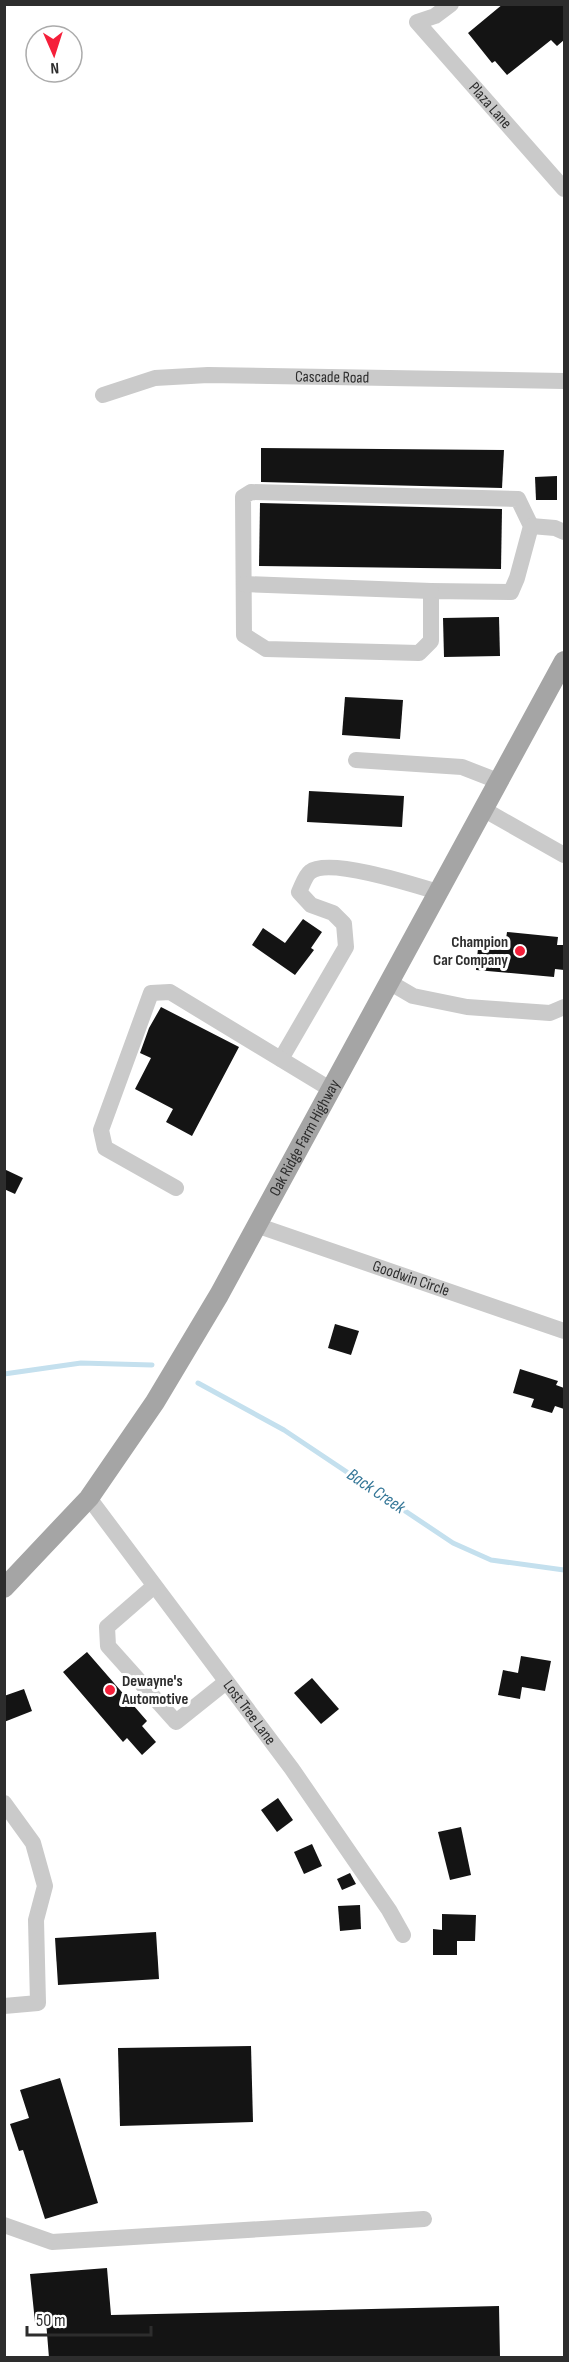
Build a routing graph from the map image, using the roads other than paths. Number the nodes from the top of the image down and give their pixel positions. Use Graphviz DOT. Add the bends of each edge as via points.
graph roads {
  1 [pos="451,4"];
  2 [pos="564,189"];
  3 [pos="564,381"];
  4 [pos="103,395"];
  5 [pos="531,526"];
  6 [pos="564,532"];
  7 [pos="244,585"];
  8 [pos="431,591"];
  9 [pos="564,661"];
  10 [pos="356,760"];
  11 [pos="498,781"];
  12 [pos="483,809"];
  13 [pos="564,855"];
  14 [pos="438,892"];
  15 [pos="388,982"];
  16 [pos="564,1007"];
  17 [pos="281,1059"];
  18 [pos="330,1089"];
  19 [pos="176,1188"];
  20 [pos="256,1225"];
  21 [pos="564,1331"];
  22 [pos="88,1498"];
  23 [pos="153,1587"];
  24 [pos="4,1588"];
  25 [pos="226,1682"];
  26 [pos="4,1803"];
  27 [pos="403,1935"];
  28 [pos="4,2006"];
  29 [pos="424,2219"];
  30 [pos="4,2225"];
  1 -- 2 [label="street, Plaza Lane" via="435,16 417,22"];
  3 -- 4 [label="street, Cascade Road" via="208,375 155,378"];
  5 -- 6 [label="street"];
  5 -- 7 [label="street" via="518,499 251,492 243,497"];
  5 -- 8 [label="street" via="510,592"];
  7 -- 8 [label="street"];
  7 -- 8 [label="street" via="244,635 266,649 419,653 430,641"];
  9 -- 11 [label="main road, Oak Ridge Farm Highway"];
  10 -- 11 [label="street" via="462,767"];
  11 -- 12 [label="main road, Oak Ridge Farm Highway"];
  12 -- 13 [label="street"];
  12 -- 14 [label="main road, Oak Ridge Farm Highway"];
  14 -- 15 [label="main road, Oak Ridge Farm Highway"];
  14 -- 17 [label="street" via="364,872 323,866 310,872 299,892 310,905 333,913 344,924 346,946"];
  15 -- 16 [label="street" via="413,996 468,1007 550,1013"];
  15 -- 18 [label="main road, Oak Ridge Farm Highway"];
  17 -- 18 [label="street"];
  17 -- 19 [label="street" via="170,992 151,993 101,1130 105,1148"];
  18 -- 20 [label="main road, Oak Ridge Farm Highway"];
  20 -- 21 [label="street, Goodwin Circle"];
  20 -- 22 [label="main road, Oak Ridge Farm Highway" via="161,1393"];
  22 -- 23 [label="street, Lost Tree Lane"];
  22 -- 24 [label="main road, Oak Ridge Farm Highway"];
  23 -- 25 [label="street, Lost Tree Lane"];
  23 -- 25 [label="street" via="107,1627 108,1646 176,1722"];
  25 -- 27 [label="street, Lost Tree Lane" via="292,1769"];
  26 -- 28 [label="street" via="33,1843 45,1886 36,1920 38,2003"];
  29 -- 30 [label="street" via="52,2242"];
}
